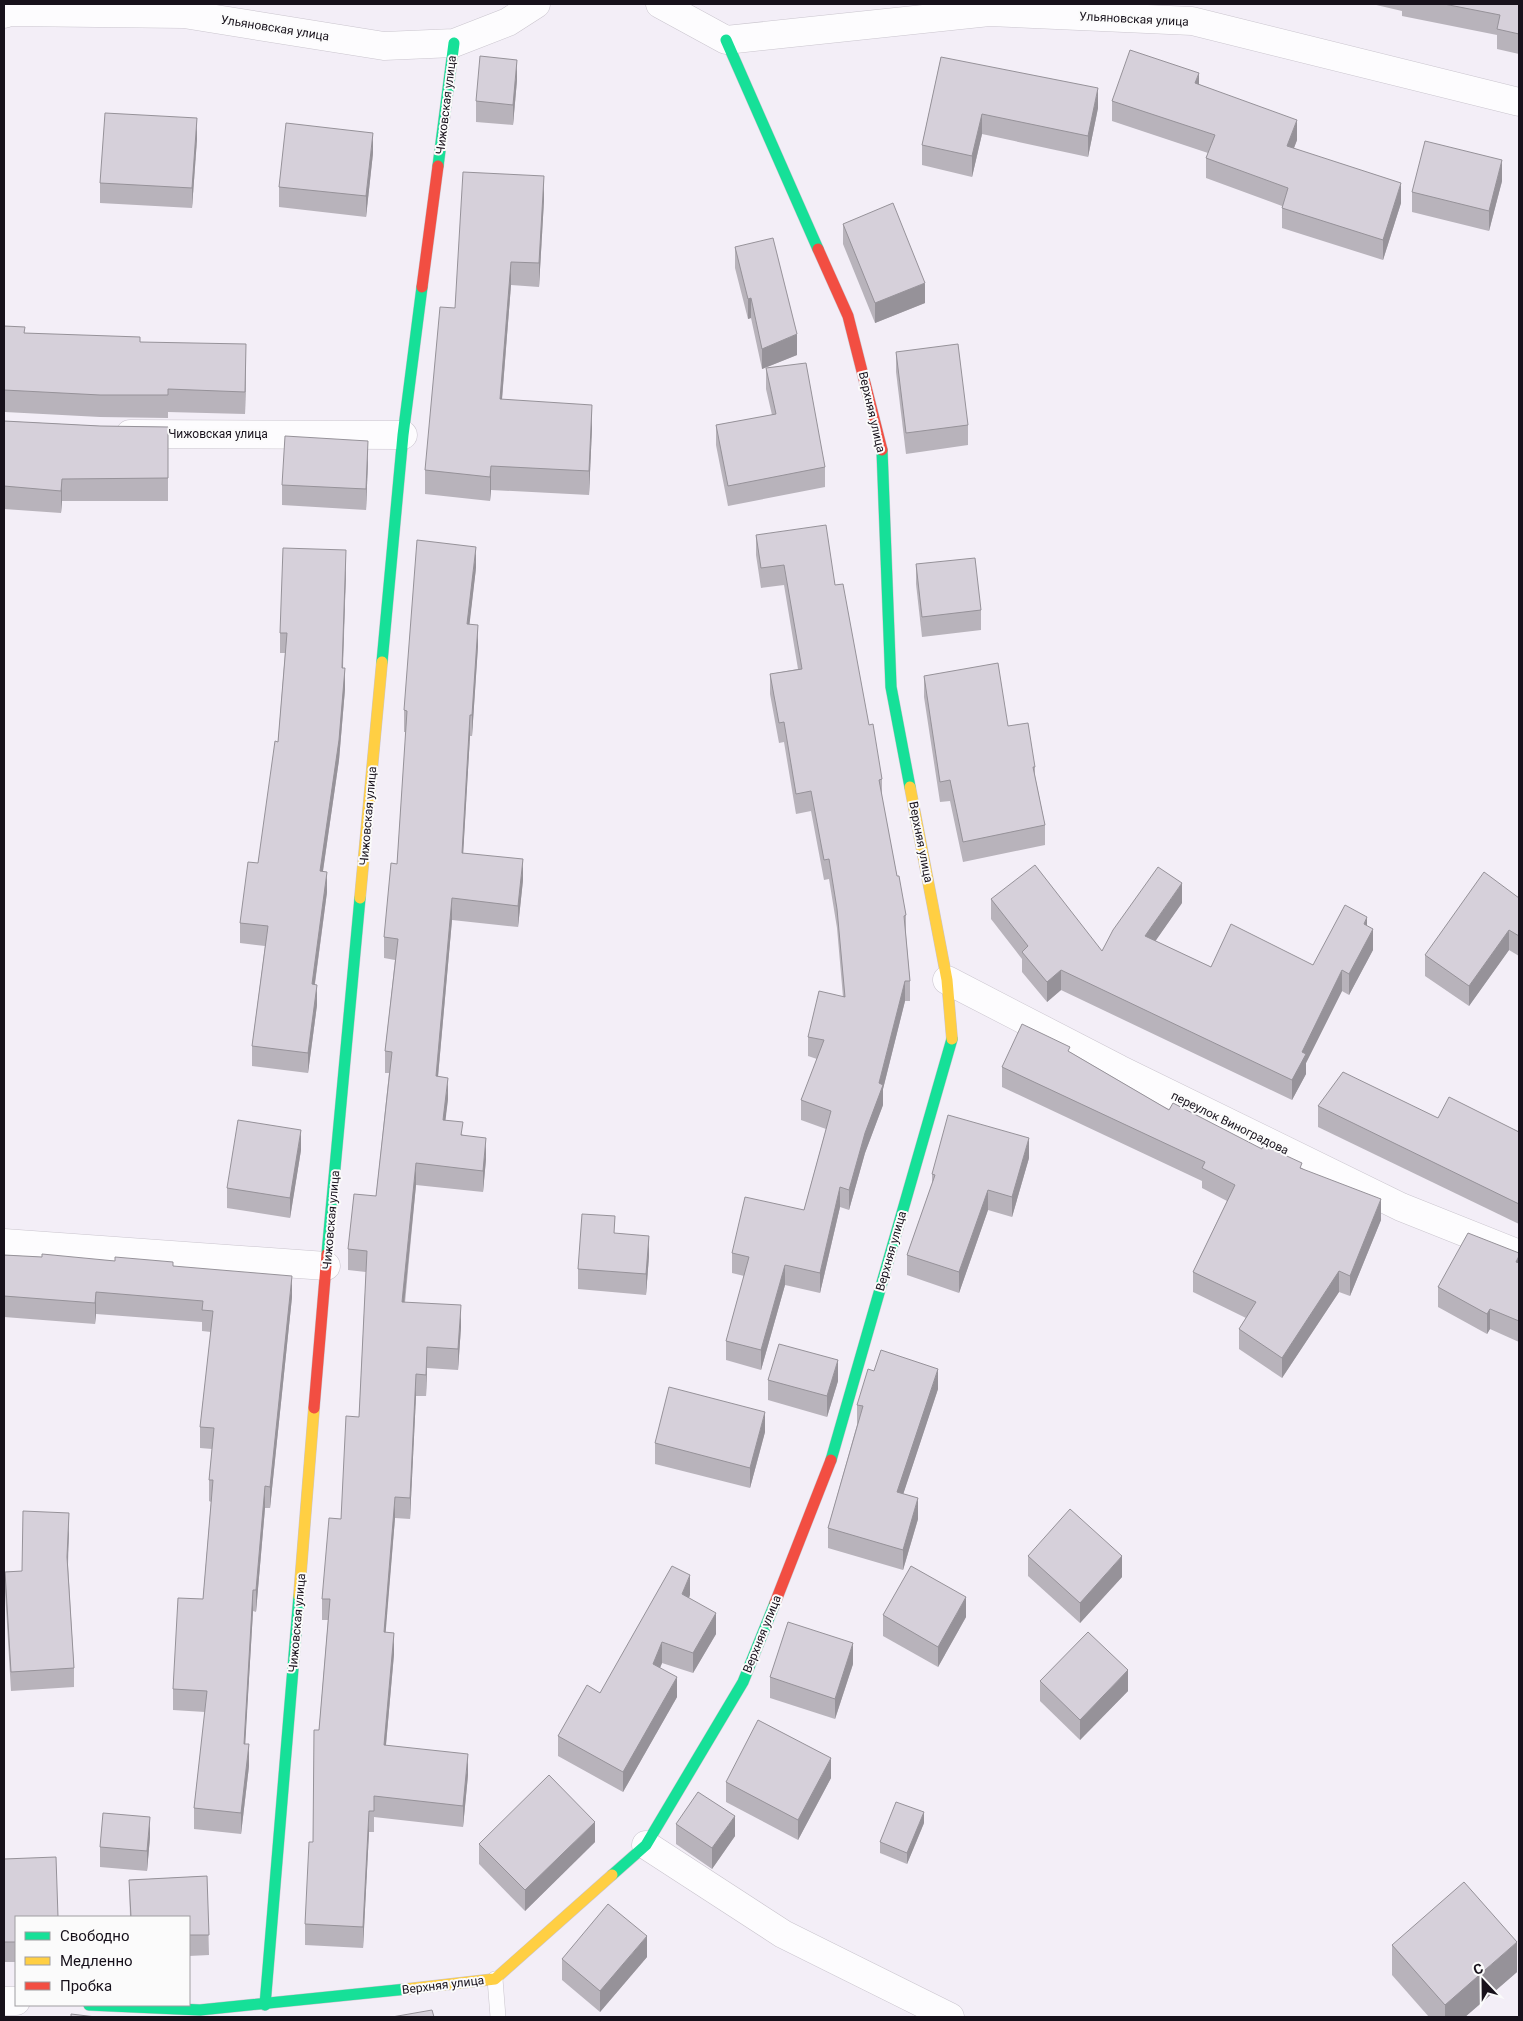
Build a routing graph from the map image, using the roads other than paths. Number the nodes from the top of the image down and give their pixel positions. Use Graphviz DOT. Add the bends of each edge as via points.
graph roads {
  1 [pos="536,4"];
  2 [pos="660,4"];
  3 [pos="6,11"];
  4 [pos="726,40"];
  5 [pos="454,43"];
  6 [pos="1519,102"];
  7 [pos="110,434"];
  8 [pos="403,435"];
  9 [pos="947,980"];
  10 [pos="4,1243"];
  11 [pos="1519,1254"];
  12 [pos="326,1266"];
  13 [pos="646,1845"];
  14 [pos="495,1979"];
  15 [pos="265,2005"];
  16 [pos="101,2006"];
  17 [pos="938,2013"];
  18 [pos="199,2014"];
  19 [pos="498,2017"];
  1 -- 5 [label="street, Ульяновская улица" via="508,22"];
  2 -- 4 [label="street"];
  3 -- 5 [label="street, Ульяновская улица" via="184,14 384,46"];
  4 -- 6 [label="street, Ульяновская улица" via="989,12 1192,21"];
  4 -- 9 [label="street, Верхняя улица" via="848,316 882,450 891,687"];
  5 -- 8 [label="street, Чижовская улица"];
  7 -- 8 [label="street, Чижовская улица"];
  8 -- 12 [label="street, Чижовская улица"];
  9 -- 11 [label="street, переулок Виноградова" via="1402,1207"];
  9 -- 13 [label="street, Верхняя улица" via="952,1043 827,1472 743,1682"];
  10 -- 12 [label="street"];
  12 -- 15 [label="street, Чижовская улица"];
  13 -- 14 [label="street, Верхняя улица"];
  13 -- 17 [label="street" via="784,1934"];
  14 -- 15 [label="street, Верхняя улица"];
  14 -- 19 [label="lane"];
  15 -- 18 [label="street, Верхняя улица"];
  16 -- 18 [label="street, Верхняя улица"];
}
